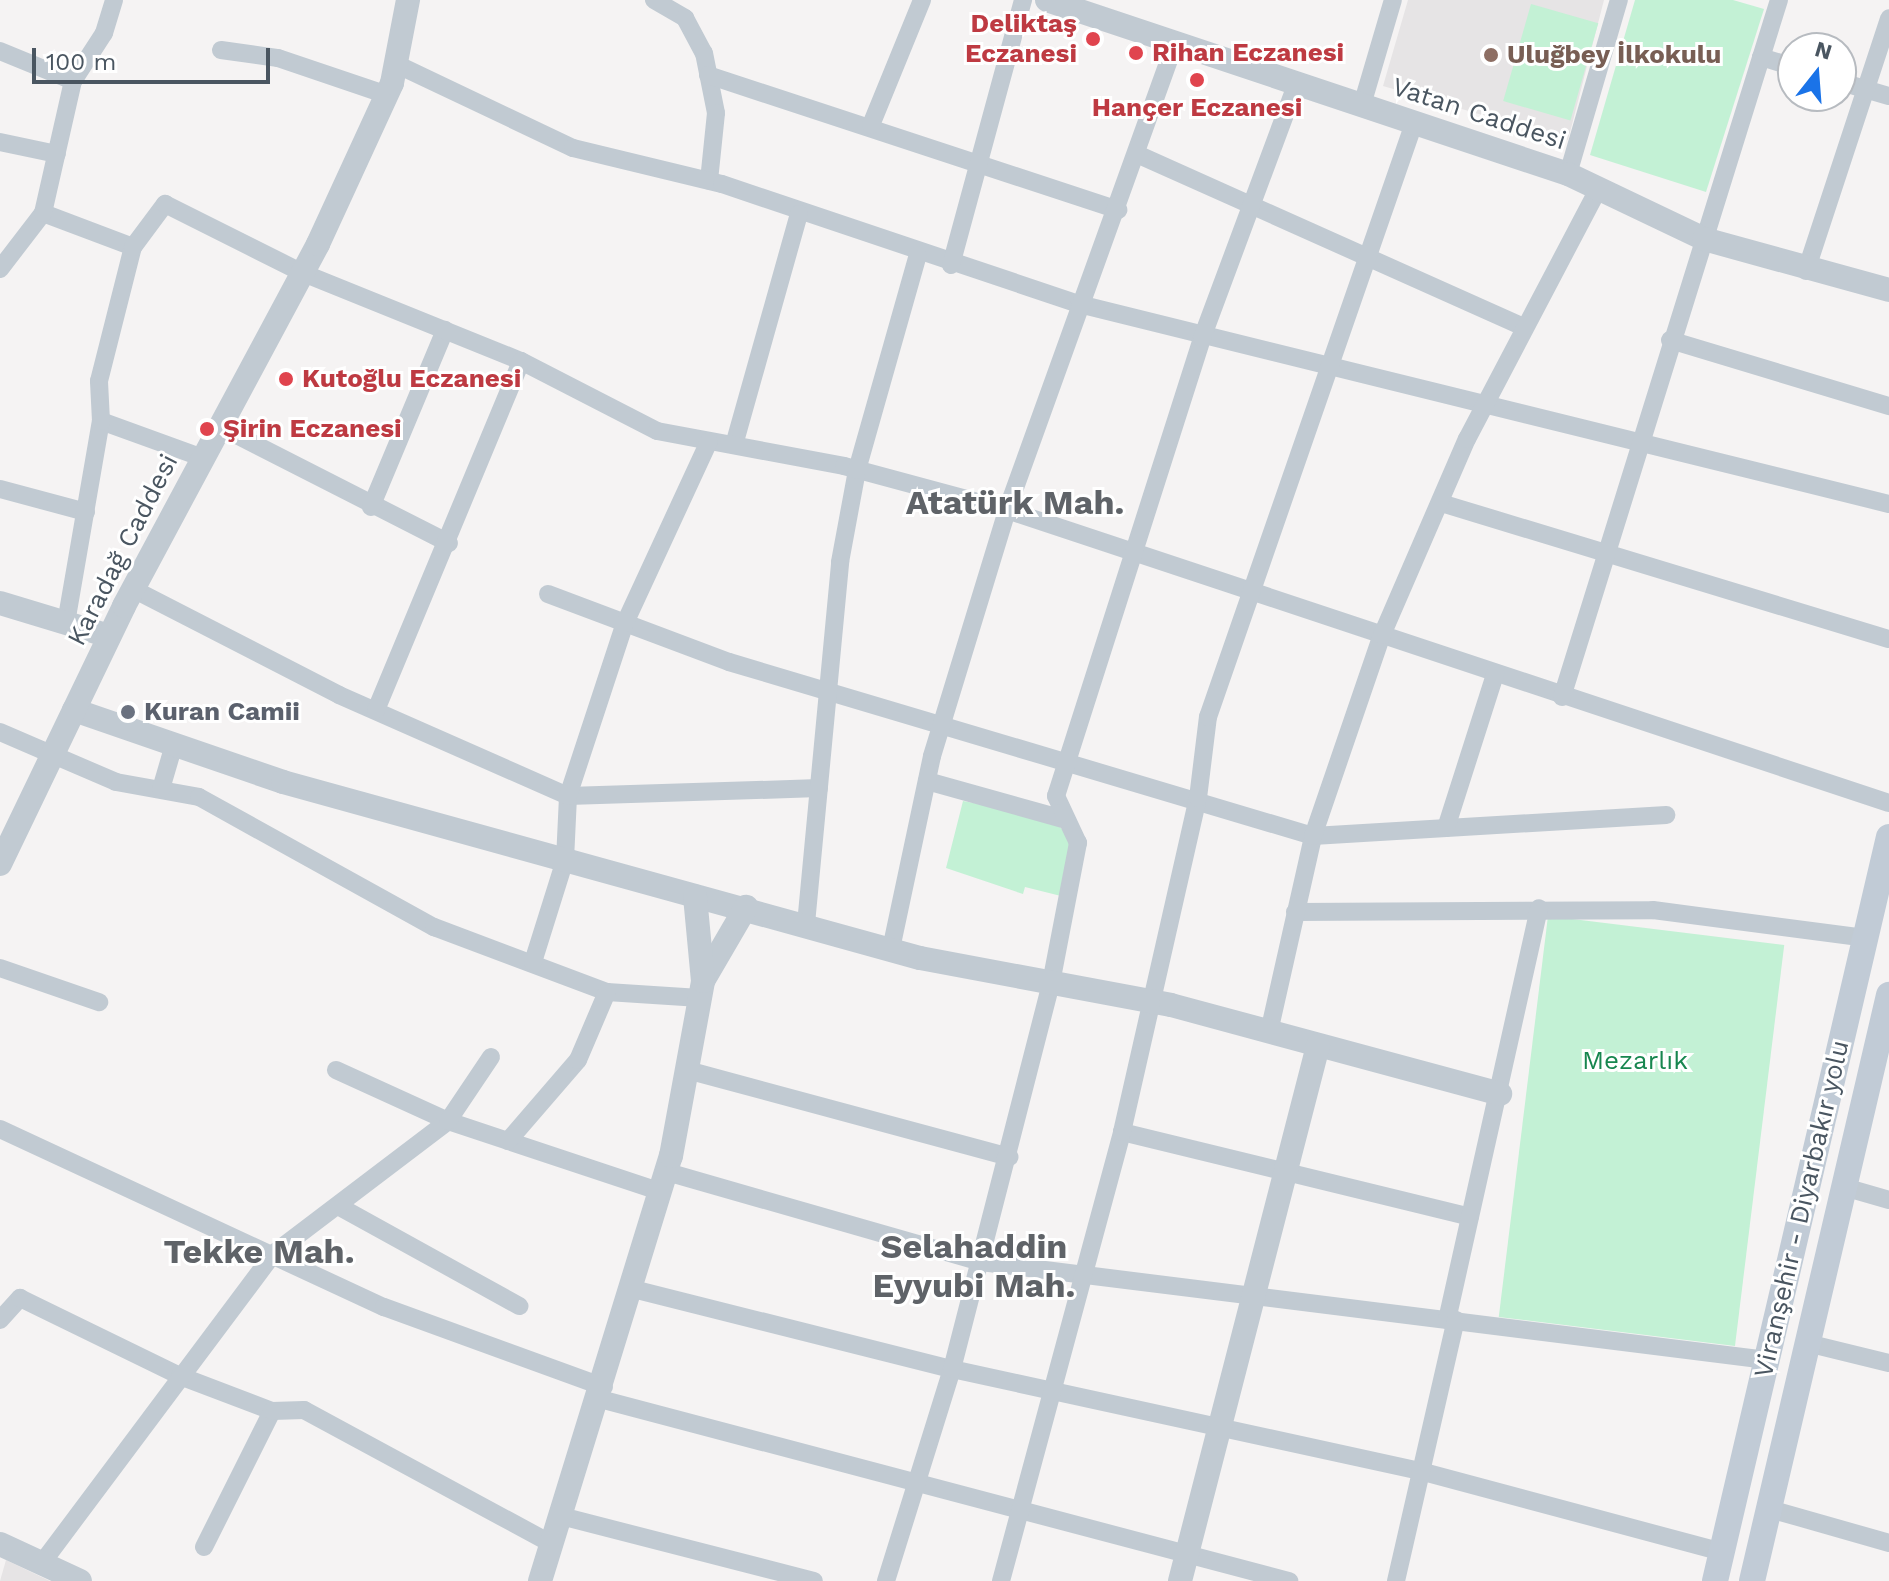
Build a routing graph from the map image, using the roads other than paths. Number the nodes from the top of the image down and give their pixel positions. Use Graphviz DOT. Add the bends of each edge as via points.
graph roads {
  1 [pos="114,0"];
  2 [pos="408,0"];
  3 [pos="654,0"];
  4 [pos="922,0"];
  5 [pos="1023,0"];
  6 [pos="1047,0"];
  7 [pos="1393,0"];
  8 [pos="1619,0"];
  9 [pos="1776,1"];
  10 [pos="1889,18"];
  11 [pos="1175,43"];
  12 [pos="221,50"];
  13 [pos="0,51"];
  14 [pos="1761,57"];
  15 [pos="1777,62"];
  16 [pos="396,64"];
  17 [pos="708,75"];
  18 [pos="73,81"];
  19 [pos="1296,85"];
  20 [pos="1857,87"];
  21 [pos="1866,90"];
  22 [pos="387,95"];
  23 [pos="1889,96"];
  24 [pos="1362,105"];
  25 [pos="1414,123"];
  26 [pos="871,125"];
  27 [pos="0,142"];
  28 [pos="57,154"];
  29 [pos="1139,155"];
  30 [pos="976,161"];
  31 [pos="1568,174"];
  32 [pos="709,181"];
  33 [pos="1598,190"];
  34 [pos="1255,201"];
  35 [pos="1118,210"];
  36 [pos="43,213"];
  37 [pos="799,214"];
  38 [pos="1704,239"];
  39 [pos="133,247"];
  40 [pos="918,255"];
  41 [pos="1366,261"];
  42 [pos="951,265"];
  43 [pos="0,269"];
  44 [pos="1806,271"];
  45 [pos="303,273"];
  46 [pos="1889,290"];
  47 [pos="1079,304"];
  48 [pos="1524,327"];
  49 [pos="445,330"];
  50 [pos="1202,338"];
  51 [pos="1670,340"];
  52 [pos="521,361"];
  53 [pos="1328,369"];
  54 [pos="1484,406"];
  55 [pos="1889,406"];
  56 [pos="101,421"];
  57 [pos="219,426"];
  58 [pos="709,441"];
  59 [pos="1645,443"];
  60 [pos="734,445"];
  61 [pos="203,458"];
  62 [pos="857,470"];
  63 [pos="0,489"];
  64 [pos="1441,503"];
  65 [pos="1889,504"];
  66 [pos="371,507"];
  67 [pos="1007,510"];
  68 [pos="86,512"];
  69 [pos="449,543"];
  70 [pos="1133,550"];
  71 [pos="1608,554"];
  72 [pos="133,589"];
  73 [pos="1254,592"];
  74 [pos="548,594"];
  75 [pos="0,603"];
  76 [pos="66,623"];
  77 [pos="625,623"];
  78 [pos="1382,635"];
  79 [pos="109,636"];
  80 [pos="1889,639"];
  81 [pos="1495,674"];
  82 [pos="828,692"];
  83 [pos="1562,697"];
  84 [pos="74,710"];
  85 [pos="376,710"];
  86 [pos="943,724"];
  87 [pos="0,732"];
  88 [pos="173,748"];
  89 [pos="52,757"];
  90 [pos="1068,759"];
  91 [pos="927,781"];
  92 [pos="819,788"];
  93 [pos="161,789"];
  94 [pos="568,796"];
  95 [pos="1198,798"];
  96 [pos="1889,803"];
  97 [pos="1666,815"];
  98 [pos="1067,820"];
  99 [pos="1446,828"];
  100 [pos="1313,836"];
  101 [pos="1889,837"];
  102 [pos="565,860"];
  103 [pos="0,864"];
  104 [pos="695,896"];
  105 [pos="746,907"];
  106 [pos="1539,908"];
  107 [pos="1295,912"];
  108 [pos="806,924"];
  109 [pos="1865,938"];
  110 [pos="891,949"];
  111 [pos="533,962"];
  112 [pos="0,968"];
  113 [pos="1051,983"];
  114 [pos="701,989"];
  115 [pos="607,992"];
  116 [pos="1889,995"];
  117 [pos="1148,1001"];
  118 [pos="99,1002"];
  119 [pos="1269,1032"];
  120 [pos="1318,1046"];
  121 [pos="491,1057"];
  122 [pos="336,1070"];
  123 [pos="687,1070"];
  124 [pos="1500,1094"];
  125 [pos="448,1121"];
  126 [pos="0,1129"];
  127 [pos="1122,1132"];
  128 [pos="508,1141"];
  129 [pos="1009,1157"];
  130 [pos="1288,1174"];
  131 [pos="664,1182"];
  132 [pos="1844,1187"];
  133 [pos="1889,1200"];
  134 [pos="340,1207"];
  135 [pos="1470,1217"];
  136 [pos="273,1254"];
  137 [pos="981,1262"];
  138 [pos="1085,1273"];
  139 [pos="633,1289"];
  140 [pos="1257,1302"];
  141 [pos="519,1306"];
  142 [pos="0,1320"];
  143 [pos="1452,1320"];
  144 [pos="1807,1343"];
  145 [pos="1767,1360"];
  146 [pos="1889,1363"];
  147 [pos="952,1369"];
  148 [pos="180,1376"];
  149 [pos="1048,1391"];
  150 [pos="602,1393"];
  151 [pos="272,1411"];
  152 [pos="1220,1426"];
  153 [pos="1420,1471"];
  154 [pos="914,1478"];
  155 [pos="1019,1509"];
  156 [pos="1770,1509"];
  157 [pos="561,1516"];
  158 [pos="1889,1543"];
  159 [pos="552,1544"];
  160 [pos="0,1545"];
  161 [pos="204,1547"];
  162 [pos="1722,1552"];
  163 [pos="1186,1556"];
  164 [pos="42,1563"];
  165 [pos="80,1581"];
  166 [pos="540,1581"];
  167 [pos="814,1581"];
  168 [pos="886,1581"];
  169 [pos="1001,1581"];
  170 [pos="1180,1581"];
  171 [pos="1289,1581"];
  172 [pos="1396,1581"];
  173 [pos="1715,1581"];
  174 [pos="1752,1581"];
  1 -- 18 [label="street" via="104,33"];
  2 -- 16 [label="street, Karadağ Caddesi"];
  3 -- 17 [label="street" via="685,18"];
  4 -- 26 [label="street"];
  5 -- 30 [label="street"];
  6 -- 11 [label="street, Vatan Caddesi"];
  7 -- 24 [label="street"];
  8 -- 31 [label="street"];
  9 -- 14 [label="street"];
  10 -- 21 [label="street"];
  11 -- 19 [label="street, Vatan Caddesi"];
  11 -- 29 [label="street"];
  12 -- 22 [label="street" via="278,58"];
  13 -- 18 [label="street"];
  14 -- 15 [label="street"];
  14 -- 38 [label="street"];
  16 -- 22 [label="street, Karadağ Caddesi"];
  16 -- 32 [label="street" via="573,148"];
  17 -- 26 [label="street"];
  17 -- 32 [label="street" via="716,113"];
  18 -- 28 [label="street"];
  19 -- 24 [label="street, Vatan Caddesi"];
  19 -- 34 [label="street"];
  20 -- 21 [label="street"];
  21 -- 23 [label="street"];
  21 -- 44 [label="street"];
  22 -- 45 [label="street, Karadağ Caddesi"];
  24 -- 25 [label="street, Vatan Caddesi"];
  25 -- 31 [label="street, Vatan Caddesi"];
  25 -- 41 [label="street"];
  26 -- 30 [label="street"];
  27 -- 28 [label="street"];
  28 -- 36 [label="street"];
  29 -- 34 [label="street"];
  29 -- 35 [label="street"];
  30 -- 35 [label="street"];
  30 -- 42 [label="street"];
  31 -- 33 [label="street, Vatan Caddesi"];
  32 -- 37 [label="street"];
  33 -- 38 [label="street, Vatan Caddesi"];
  33 -- 48 [label="street"];
  34 -- 41 [label="street"];
  34 -- 50 [label="street"];
  35 -- 47 [label="street"];
  36 -- 39 [label="street"];
  36 -- 43 [label="street"];
  37 -- 40 [label="street"];
  37 -- 60 [label="street"];
  38 -- 44 [label="street, Vatan Caddesi"];
  38 -- 51 [label="street"];
  39 -- 45 [label="street" via="165,204"];
  39 -- 56 [label="street" via="99,381"];
  40 -- 42 [label="street"];
  40 -- 62 [label="street"];
  41 -- 48 [label="street"];
  41 -- 53 [label="street"];
  42 -- 47 [label="street"];
  44 -- 46 [label="street, Vatan Caddesi"];
  45 -- 49 [label="street"];
  45 -- 57 [label="street, Karadağ Caddesi"];
  47 -- 50 [label="street"];
  47 -- 67 [label="street"];
  48 -- 54 [label="street"];
  49 -- 52 [label="street"];
  49 -- 66 [label="street"];
  50 -- 53 [label="street"];
  50 -- 70 [label="street"];
  51 -- 55 [label="street"];
  51 -- 59 [label="street"];
  52 -- 58 [label="street" via="657,431"];
  52 -- 69 [label="street"];
  53 -- 54 [label="street"];
  53 -- 73 [label="street"];
  54 -- 59 [label="street"];
  54 -- 64 [label="street"];
  56 -- 61 [label="street"];
  56 -- 68 [label="street"];
  57 -- 61 [label="street, Karadağ Caddesi"];
  57 -- 66 [label="street"];
  58 -- 60 [label="street"];
  58 -- 77 [label="street"];
  59 -- 65 [label="street"];
  59 -- 71 [label="street"];
  60 -- 62 [label="street"];
  61 -- 72 [label="street, Karadağ Caddesi"];
  62 -- 67 [label="street"];
  62 -- 82 [label="street" via="840,562"];
  63 -- 68 [label="street"];
  64 -- 71 [label="street"];
  64 -- 78 [label="street"];
  66 -- 69 [label="street"];
  67 -- 70 [label="street"];
  67 -- 86 [label="street"];
  68 -- 76 [label="street"];
  69 -- 85 [label="street"];
  70 -- 73 [label="street"];
  70 -- 90 [label="street"];
  71 -- 80 [label="street"];
  71 -- 83 [label="street"];
  72 -- 79 [label="street, Karadağ Caddesi"];
  72 -- 85 [label="street"];
  73 -- 78 [label="street"];
  73 -- 95 [label="street" via="1208,717"];
  74 -- 77 [label="street"];
  75 -- 76 [label="street"];
  76 -- 79 [label="street"];
  77 -- 82 [label="street"];
  77 -- 94 [label="street"];
  78 -- 81 [label="street"];
  78 -- 100 [label="street"];
  79 -- 84 [label="street, Karadağ Caddesi"];
  81 -- 83 [label="street"];
  81 -- 99 [label="street"];
  82 -- 86 [label="street"];
  82 -- 92 [label="street"];
  83 -- 96 [label="street"];
  84 -- 88 [label="street"];
  84 -- 89 [label="street, Karadağ Caddesi"];
  85 -- 94 [label="street"];
  86 -- 90 [label="street"];
  86 -- 91 [label="street"];
  87 -- 89 [label="street"];
  88 -- 93 [label="street"];
  88 -- 102 [label="street"];
  89 -- 93 [label="street"];
  89 -- 103 [label="street, Karadağ Caddesi"];
  90 -- 95 [label="street"];
  90 -- 98 [label="street" via="1056,796"];
  91 -- 98 [label="street"];
  91 -- 110 [label="street"];
  92 -- 94 [label="street"];
  92 -- 108 [label="street"];
  93 -- 111 [label="street" via="233,814 434,927"];
  94 -- 102 [label="street"];
  95 -- 100 [label="street"];
  95 -- 117 [label="street"];
  97 -- 99 [label="street"];
  98 -- 113 [label="street" via="1078,843"];
  99 -- 100 [label="street"];
  100 -- 107 [label="street"];
  101 -- 109 [label="main road, Viranşehir - Diyarbakır yolu"];
  102 -- 104 [label="street"];
  102 -- 111 [label="street"];
  104 -- 105 [label="street"];
  104 -- 114 [label="street"];
  105 -- 108 [label="street"];
  105 -- 114 [label="street"];
  106 -- 107 [label="street"];
  106 -- 109 [label="street" via="1653,910"];
  106 -- 124 [label="street"];
  107 -- 119 [label="street"];
  108 -- 110 [label="street"];
  109 -- 145 [label="main road, Viranşehir - Diyarbakır yolu"];
  110 -- 113 [label="street"];
  111 -- 115 [label="street"];
  112 -- 118 [label="street"];
  113 -- 117 [label="street"];
  113 -- 129 [label="street"];
  114 -- 115 [label="street"];
  114 -- 123 [label="street"];
  115 -- 128 [label="street" via="578,1060"];
  116 -- 132 [label="main road, Viranşehir - Diyarbakır yolu"];
  117 -- 119 [label="street"];
  117 -- 127 [label="street"];
  119 -- 120 [label="street"];
  120 -- 124 [label="street"];
  120 -- 130 [label="street"];
  121 -- 125 [label="street"];
  122 -- 125 [label="street"];
  123 -- 129 [label="street"];
  123 -- 131 [label="street"];
  124 -- 135 [label="street"];
  125 -- 128 [label="street"];
  125 -- 134 [label="street"];
  126 -- 136 [label="street"];
  127 -- 130 [label="street"];
  127 -- 138 [label="street"];
  128 -- 131 [label="street"];
  129 -- 137 [label="street"];
  130 -- 135 [label="street"];
  130 -- 140 [label="street"];
  131 -- 137 [label="street"];
  131 -- 139 [label="street"];
  132 -- 133 [label="street"];
  132 -- 144 [label="main road, Viranşehir - Diyarbakır yolu"];
  134 -- 136 [label="street"];
  134 -- 141 [label="street"];
  135 -- 143 [label="street"];
  136 -- 148 [label="street"];
  136 -- 150 [label="street" via="496,1353"];
  137 -- 138 [label="street"];
  137 -- 147 [label="street"];
  138 -- 140 [label="street"];
  138 -- 149 [label="street"];
  139 -- 147 [label="street"];
  139 -- 150 [label="street"];
  140 -- 143 [label="street"];
  140 -- 152 [label="street"];
  142 -- 148 [label="street" via="20,1298"];
  143 -- 145 [label="street"];
  143 -- 153 [label="street"];
  144 -- 146 [label="street"];
  144 -- 156 [label="main road, Viranşehir - Diyarbakır yolu"];
  145 -- 162 [label="main road, Viranşehir - Diyarbakır yolu"];
  147 -- 149 [label="street"];
  147 -- 154 [label="street"];
  148 -- 151 [label="street"];
  148 -- 164 [label="street"];
  149 -- 152 [label="street"];
  149 -- 155 [label="street"];
  150 -- 154 [label="street"];
  150 -- 157 [label="street"];
  151 -- 159 [label="street" via="304,1410"];
  151 -- 161 [label="street"];
  152 -- 153 [label="street"];
  152 -- 163 [label="street"];
  153 -- 162 [label="street"];
  153 -- 172 [label="street"];
  154 -- 155 [label="street"];
  154 -- 168 [label="street"];
  155 -- 163 [label="street"];
  155 -- 169 [label="street"];
  156 -- 158 [label="street"];
  156 -- 174 [label="main road, Viranşehir - Diyarbakır yolu"];
  157 -- 159 [label="street"];
  157 -- 167 [label="street"];
  159 -- 166 [label="street"];
  160 -- 164 [label="street"];
  162 -- 173 [label="main road, Viranşehir - Diyarbakır yolu"];
  163 -- 170 [label="street"];
  163 -- 171 [label="street"];
  164 -- 165 [label="street"];
}
